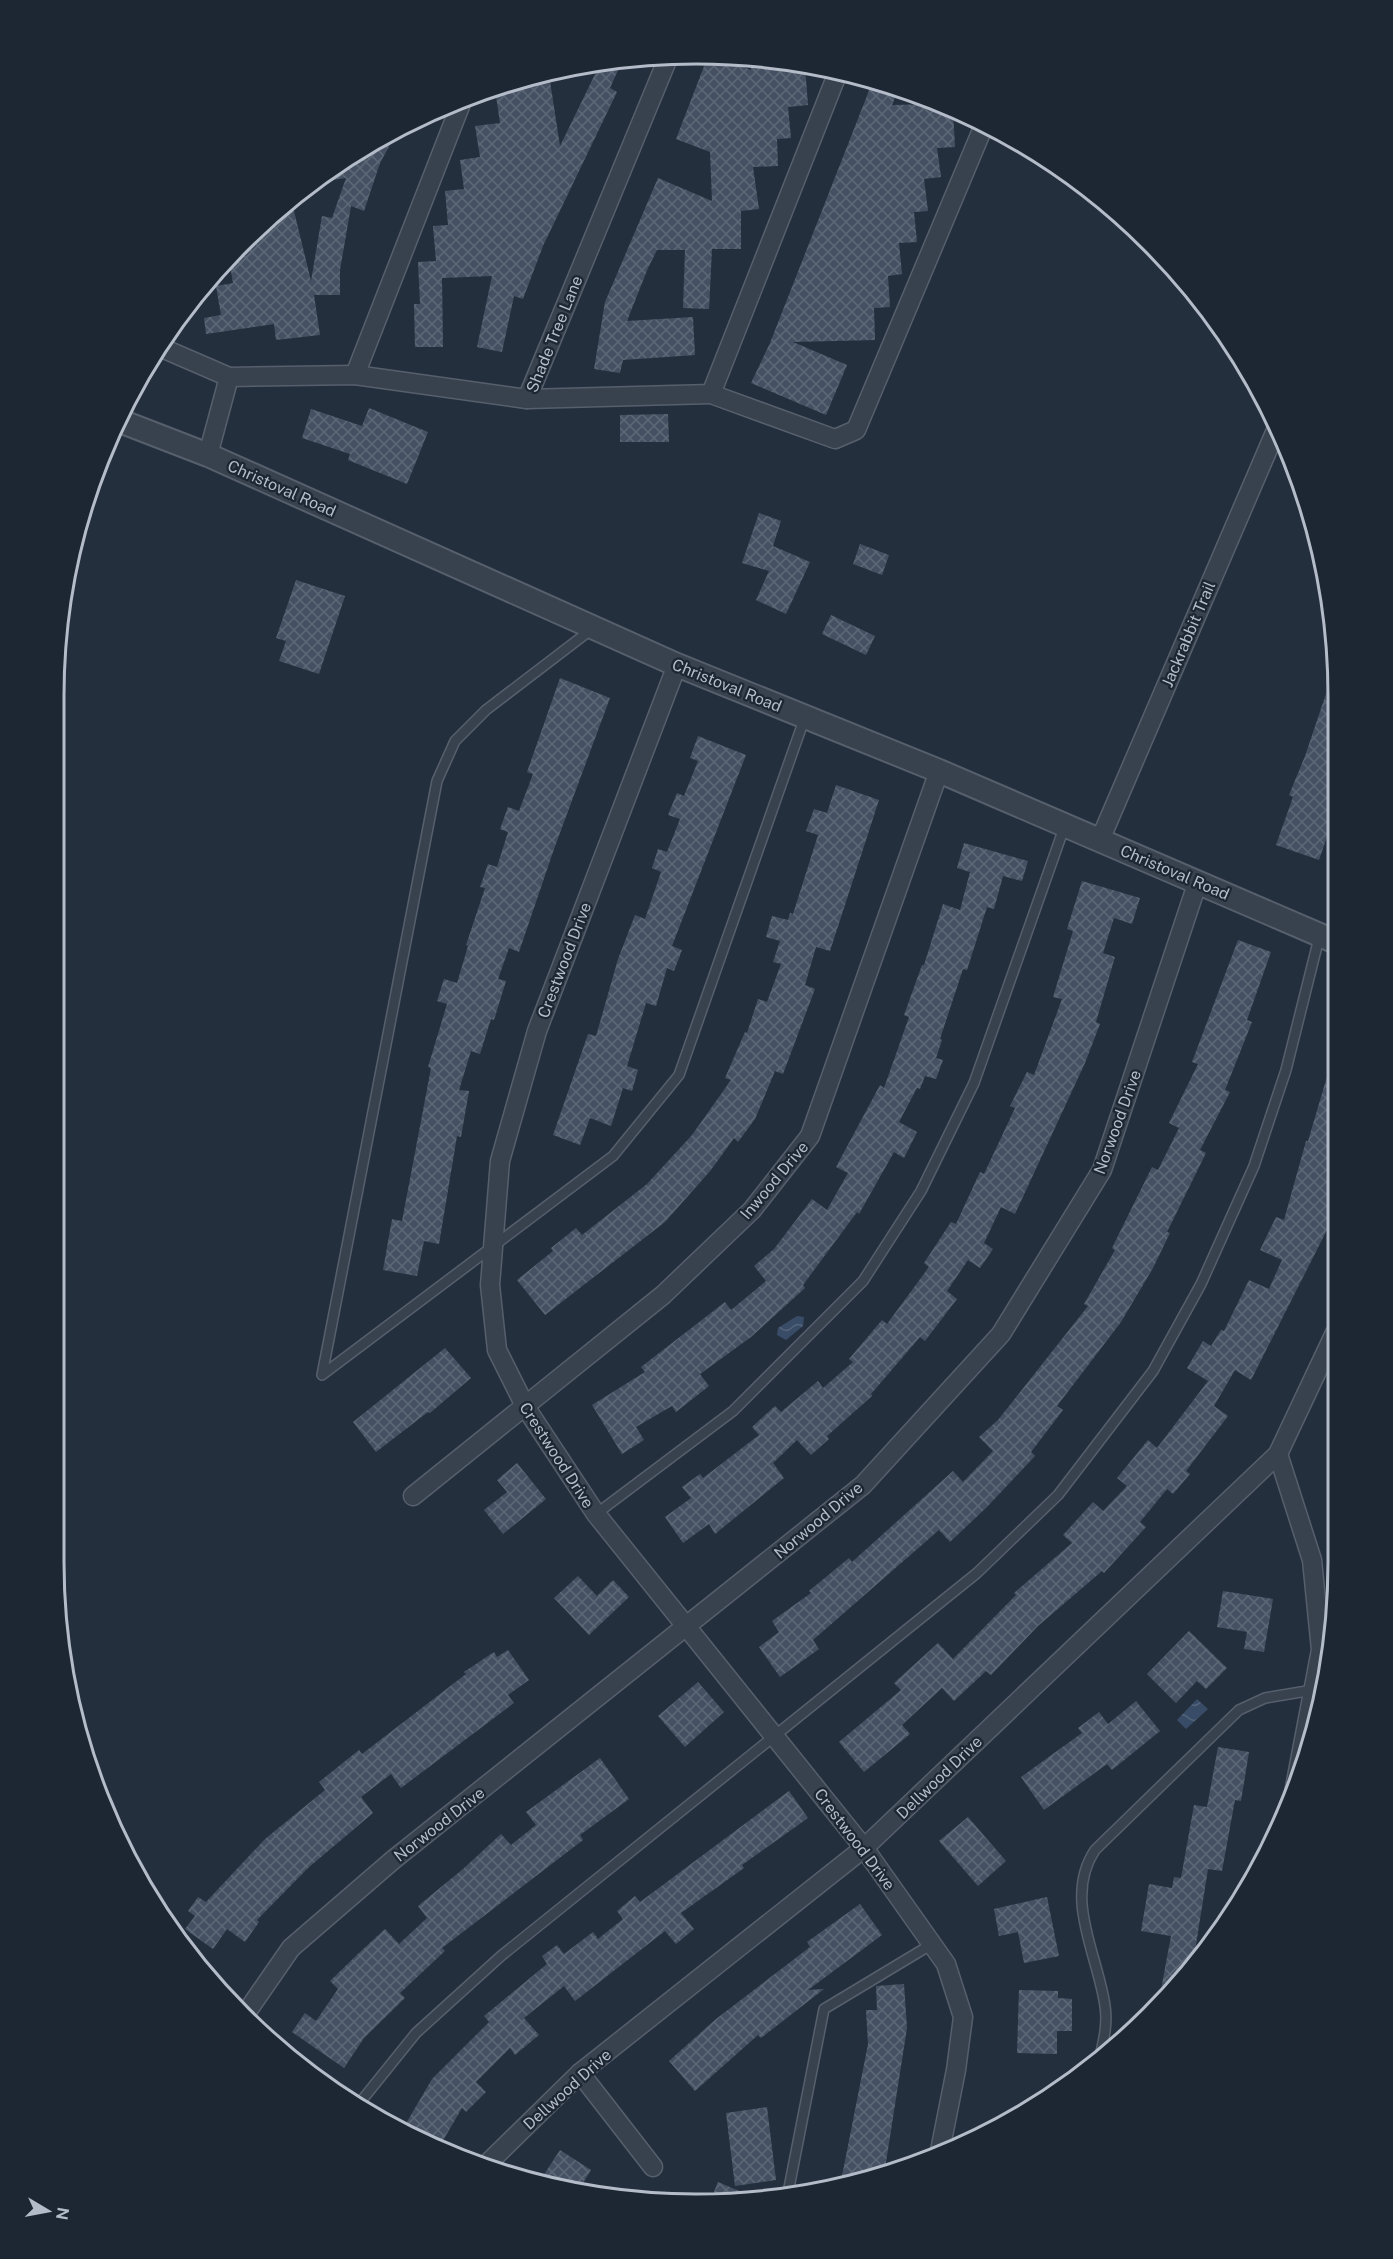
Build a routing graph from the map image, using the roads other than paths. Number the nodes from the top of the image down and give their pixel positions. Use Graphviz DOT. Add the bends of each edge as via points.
graph roads {
  1 [pos="665,66"];
  2 [pos="835,80"];
  3 [pos="458,112"];
  4 [pos="981,133"];
  5 [pos="168,350"];
  6 [pos="355,375"];
  7 [pos="229,377"];
  8 [pos="711,394"];
  9 [pos="527,399"];
  10 [pos="127,424"];
  11 [pos="1273,438"];
  12 [pos="208,455"];
  13 [pos="594,628"];
  14 [pos="677,665"];
  15 [pos="805,717"];
  16 [pos="939,771"];
  17 [pos="1065,825"];
  18 [pos="1100,840"];
  19 [pos="1198,881"];
  20 [pos="1328,937"];
  21 [pos="1328,950"];
  22 [pos="493,1246"];
  23 [pos="1328,1348"];
  24 [pos="526,1408"];
  25 [pos="1278,1454"];
  26 [pos="413,1496"];
  27 [pos="596,1515"];
  28 [pos="688,1627"];
  29 [pos="1313,1690"];
  30 [pos="1305,1732"];
  31 [pos="775,1735"];
  32 [pos="864,1848"];
  33 [pos="932,1944"];
  34 [pos="249,2008"];
  35 [pos="1102,2047"];
  36 [pos="580,2073"];
  37 [pos="363,2099"];
  38 [pos="941,2145"];
  39 [pos="491,2160"];
  40 [pos="653,2167"];
  41 [pos="789,2187"];
  1 -- 9 [label="street, Shade Tree Lane"];
  2 -- 8 [label="street"];
  3 -- 6 [label="street"];
  4 -- 8 [label="street" via="856,430 835,439"];
  5 -- 7 [label="street, Shade Tree Lane"];
  6 -- 7 [label="street, Shade Tree Lane"];
  6 -- 9 [label="street, Shade Tree Lane"];
  7 -- 12 [label="street"];
  8 -- 9 [label="street"];
  10 -- 12 [label="street, Christoval Road"];
  11 -- 18 [label="street, Jackrabbit Trail"];
  12 -- 13 [label="street, Christoval Road"];
  13 -- 14 [label="street, Christoval Road"];
  13 -- 22 [label="lane" via="486,710 455,741 437,781 322,1375"];
  14 -- 15 [label="street, Christoval Road"];
  14 -- 22 [label="street, Crestwood Drive" via="537,1031 500,1161"];
  15 -- 16 [label="street, Christoval Road"];
  15 -- 22 [label="lane" via="679,1075 613,1156"];
  16 -- 17 [label="street, Christoval Road"];
  16 -- 24 [label="street, Inwood Drive" via="810,1136 744,1217 663,1294"];
  17 -- 18 [label="street, Christoval Road"];
  17 -- 27 [label="lane" via="974,1083 921,1191 863,1281 734,1411"];
  18 -- 19 [label="street, Christoval Road"];
  19 -- 20 [label="street, Christoval Road"];
  19 -- 28 [label="street, Norwood Drive" via="1102,1170 1001,1334 863,1485"];
  21 -- 31 [label="lane" via="1254,1166 1201,1284 1153,1371 1058,1495 977,1573"];
  22 -- 24 [label="street, Crestwood Drive" via="490,1285 496,1350"];
  23 -- 25 [label="street, Dellwood Drive"];
  24 -- 26 [label="street, Inwood Drive"];
  24 -- 27 [label="street, Crestwood Drive"];
  25 -- 29 [label="street" via="1312,1560 1321,1650"];
  25 -- 32 [label="street, Dellwood Drive"];
  27 -- 28 [label="street, Crestwood Drive"];
  28 -- 31 [label="street, Crestwood Drive"];
  28 -- 34 [label="street, Norwood Drive" via="393,1860 291,1948"];
  29 -- 30 [label="street"];
  29 -- 35 [label="lane" via="1265,1698 1239,1710 1095,1850 1085,1865 1080,1895 1105,2006"];
  31 -- 32 [label="street, Crestwood Drive"];
  31 -- 37 [label="lane" via="501,1956 416,2032"];
  32 -- 33 [label="street, Crestwood Drive"];
  32 -- 36 [label="street, Dellwood Drive"];
  33 -- 38 [label="street, Crestwood Drive" via="946,1964 963,2017"];
  33 -- 41 [label="lane" via="824,2009"];
  36 -- 39 [label="street, Dellwood Drive"];
  36 -- 40 [label="street"];
}
